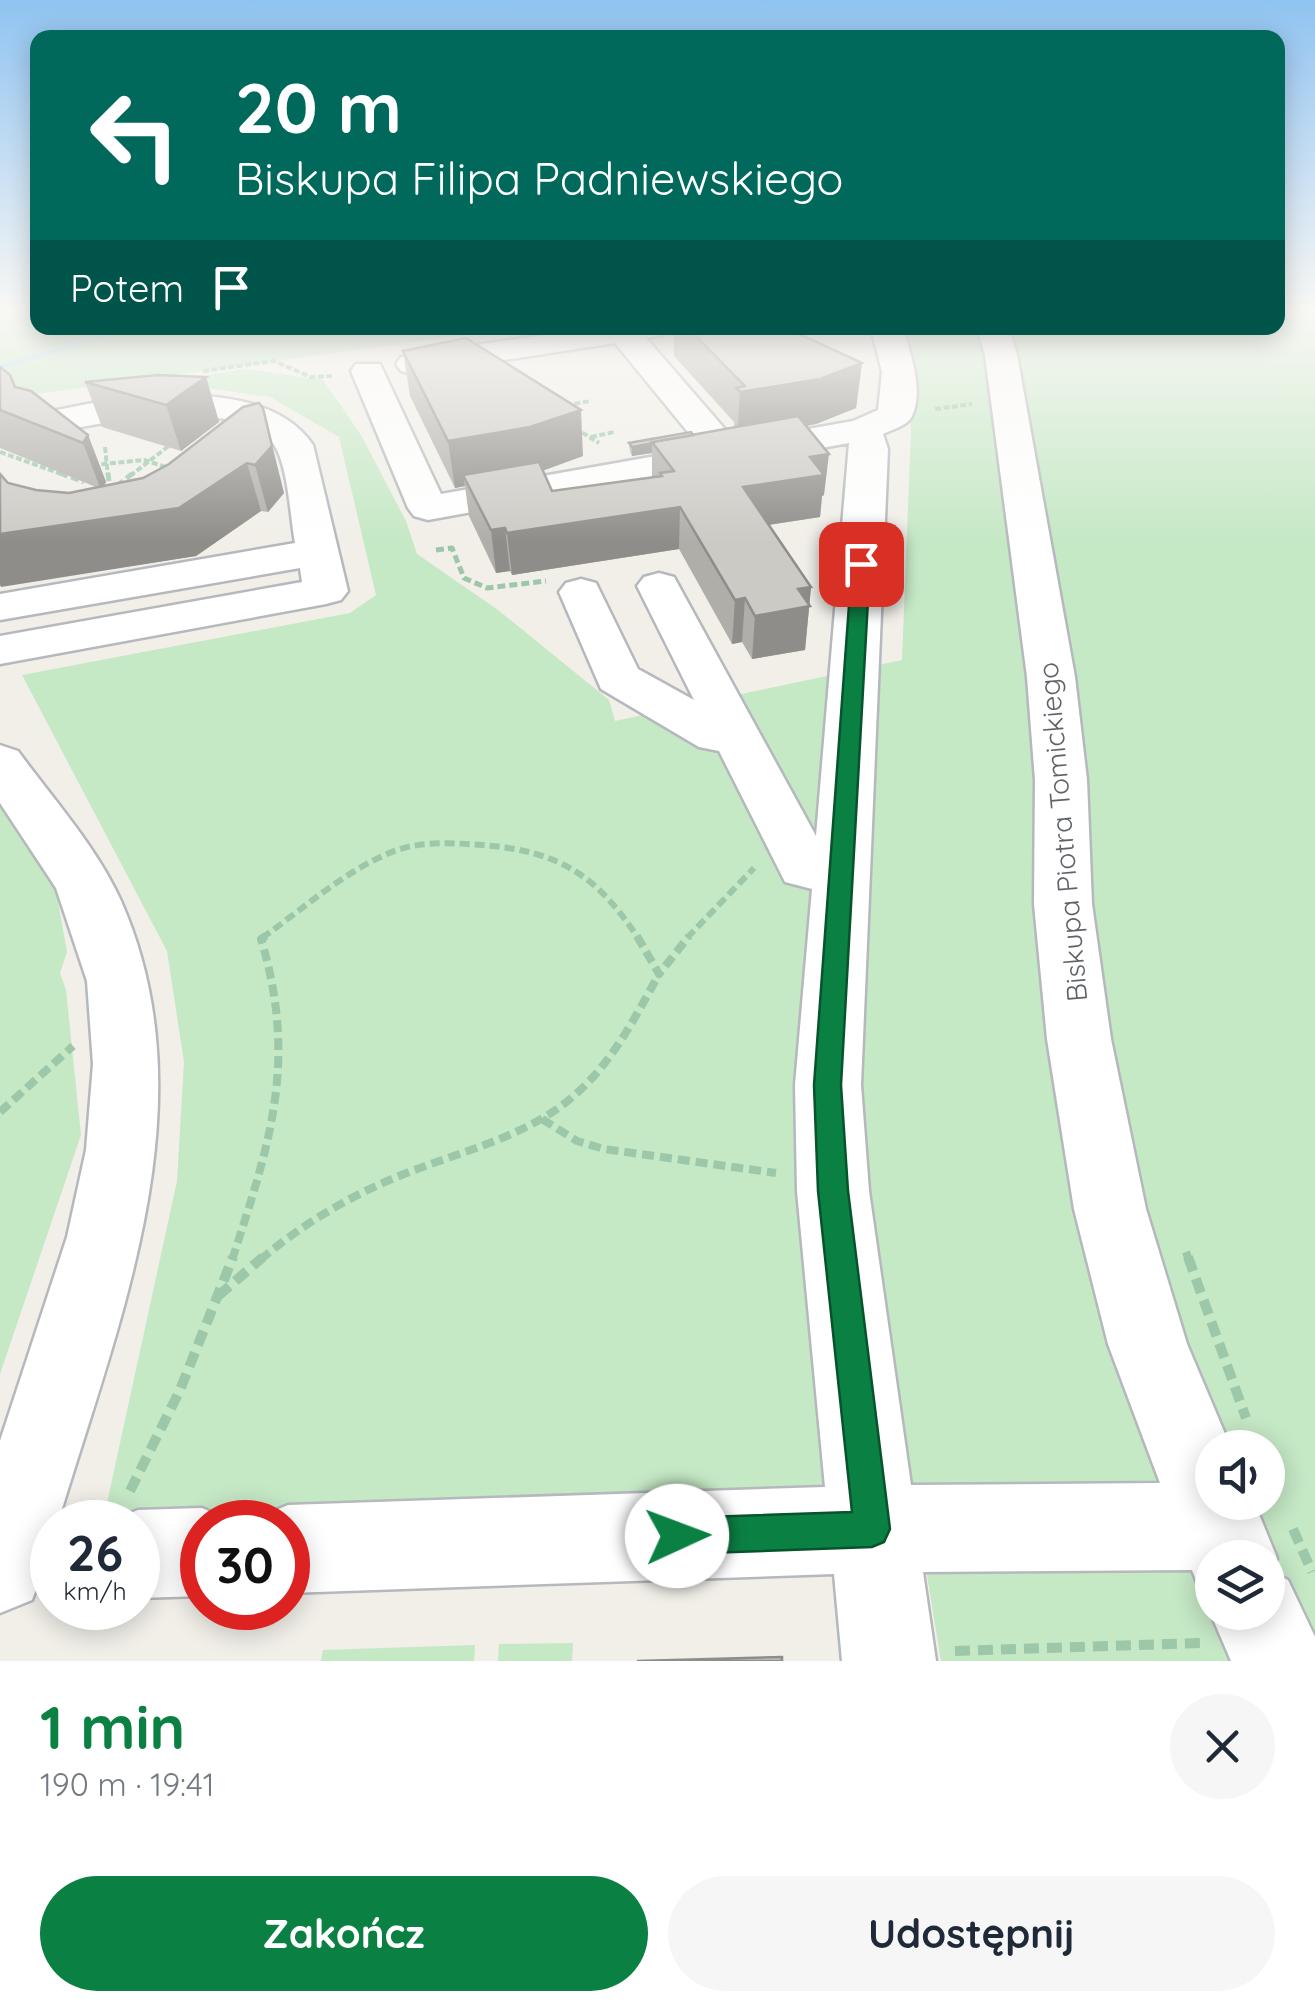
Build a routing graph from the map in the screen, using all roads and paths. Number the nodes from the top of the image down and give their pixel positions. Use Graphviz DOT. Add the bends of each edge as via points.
graph roads {
  1 [pos="364,389"];
  2 [pos="680,389"];
  3 [pos="892,389"];
  4 [pos="1006,389"];
  5 [pos="1008,398"];
  6 [pos="591,401"];
  7 [pos="558,406"];
  8 [pos="50,422"];
  9 [pos="570,424"];
  10 [pos="875,431"];
  11 [pos="614,432"];
  12 [pos="590,437"];
  13 [pos="170,445"];
  14 [pos="105,446"];
  15 [pos="610,450"];
  16 [pos="0,452"];
  17 [pos="727,455"];
  18 [pos="150,461"];
  19 [pos="107,462"];
  20 [pos="66,476"];
  21 [pos="159,478"];
  22 [pos="126,490"];
  23 [pos="110,492"];
  24 [pos="97,498"];
  25 [pos="436,550"];
  26 [pos="317,552"];
  27 [pos="570,586"];
  28 [pos="658,586"];
  29 [pos="0,607"];
  30 [pos="0,650"];
  31 [pos="734,732"];
  32 [pos="0,763"];
  33 [pos="815,855"];
  34 [pos="660,974"];
  35 [pos="124,1004"];
  36 [pos="0,1112"];
  37 [pos="542,1119"];
  38 [pos="833,1191"];
  39 [pos="1181,1236"];
  40 [pos="216,1297"];
  41 [pos="1247,1420"];
  42 [pos="139,1500"];
  43 [pos="872,1529"];
  44 [pos="1224,1540"];
  45 [pos="1195,1541"];
  46 [pos="310,1548"];
  47 [pos="18,1562"];
  48 [pos="1252,1642"];
  49 [pos="887,1650"];
  1 -- 17 [label="street" via="428,508"];
  2 -- 17 [label="street"];
  3 -- 10 [label="street"];
  4 -- 5 [label="street, Biskupa Piotra Tomickiego"];
  5 -- 10 [label="path"];
  5 -- 44 [label="street, Biskupa Piotra Tomickiego" via="1051,677 1063,904 1077,1020 1107,1190 1148,1344"];
  6 -- 7 [label="path"];
  8 -- 26 [label="street" via="138,405 211,406 263,418 295,445"];
  9 -- 12 [label="path"];
  10 -- 17 [label="street"];
  10 -- 25 [label="street" via="428,532"];
  10 -- 33 [label="street"];
  11 -- 12 [label="path"];
  12 -- 15 [label="path"];
  13 -- 18 [label="path"];
  14 -- 19 [label="path"];
  16 -- 20 [label="path"];
  18 -- 19 [label="path"];
  18 -- 21 [label="path" via="175,474"];
  18 -- 23 [label="path"];
  19 -- 20 [label="path"];
  19 -- 23 [label="path"];
  20 -- 23 [label="path"];
  22 -- 23 [label="path"];
  23 -- 24 [label="path"];
  25 -- 27 [label="path" via="452,548 464,578 481,587"];
  26 -- 29 [label="street"];
  26 -- 30 [label="street" via="326,591"];
  27 -- 31 [label="street" via="618,678 717,735"];
  28 -- 31 [label="street"];
  31 -- 33 [label="street"];
  32 -- 35 [label="street" via="92,900"];
  33 -- 34 [label="path" via="723,898"];
  33 -- 38 [label="street"];
  34 -- 37 [label="path" via="615,1051"];
  34 -- 40 [label="path" via="638,936 579,868 519,846 451,843 392,852 261,940 281,1024 275,1108"];
  35 -- 36 [label="path"];
  35 -- 47 [label="street" via="122,1127 104,1231"];
  37 -- 38 [label="path" via="577,1142 604,1149 783,1174"];
  37 -- 40 [label="path" via="358,1194 276,1245"];
  38 -- 43 [label="street"];
  39 -- 41 [label="path"];
  40 -- 42 [label="path"];
  43 -- 45 [label="street"];
  43 -- 46 [label="street"];
  43 -- 49 [label="street"];
  48 -- 49 [label="path" via="946,1651 905,1638"];
}
